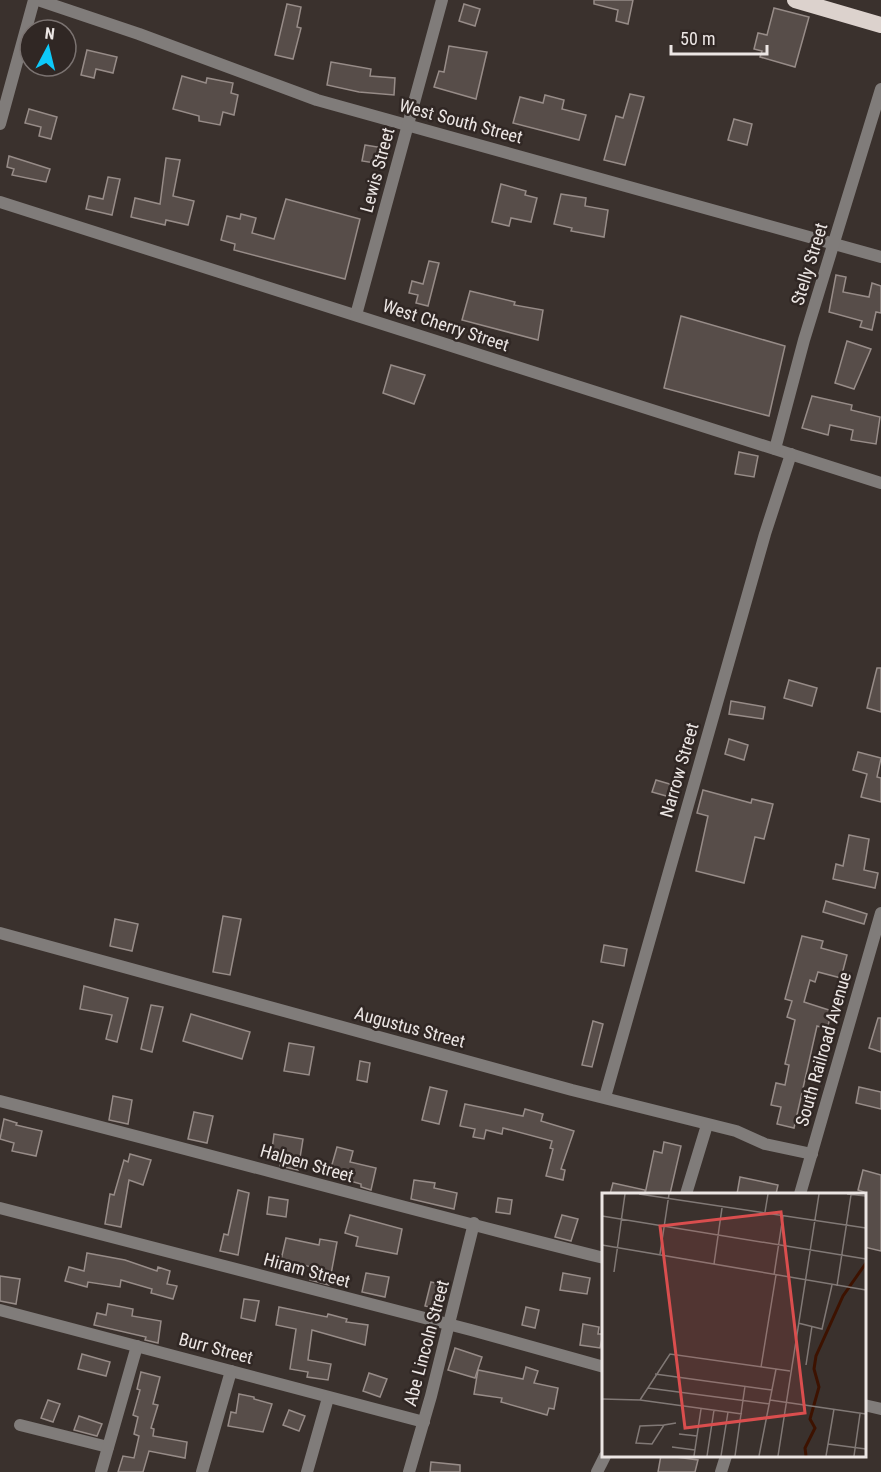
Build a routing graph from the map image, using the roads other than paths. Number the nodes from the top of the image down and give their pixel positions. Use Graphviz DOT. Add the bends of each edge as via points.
graph roads {
  1 [pos="36,0"];
  2 [pos="442,0"];
  3 [pos="795,0"];
  4 [pos="881,25"];
  5 [pos="881,89"];
  6 [pos="0,124"];
  7 [pos="408,124"];
  8 [pos="0,202"];
  9 [pos="833,245"];
  10 [pos="881,257"];
  11 [pos="356,315"];
  12 [pos="775,449"];
  13 [pos="791,454"];
  14 [pos="881,483"];
  15 [pos="881,914"];
  16 [pos="0,933"];
  17 [pos="605,1097"];
  18 [pos="0,1101"];
  19 [pos="707,1125"];
  20 [pos="812,1154"];
  21 [pos="686,1193"];
  22 [pos="800,1193"];
  23 [pos="0,1209"];
  24 [pos="474,1223"];
  25 [pos="602,1258"];
  26 [pos="0,1310"];
  27 [pos="449,1325"];
  28 [pos="136,1347"];
  29 [pos="602,1367"];
  30 [pos="231,1371"];
  31 [pos="328,1398"];
  32 [pos="866,1405"];
  33 [pos="881,1409"];
  34 [pos="423,1422"];
  35 [pos="20,1425"];
  36 [pos="108,1447"];
  37 [pos="604,1457"];
  38 [pos="725,1457"];
  39 [pos="101,1472"];
  40 [pos="202,1472"];
  41 [pos="306,1472"];
  42 [pos="409,1472"];
  43 [pos="597,1472"];
  44 [pos="721,1472"];
  1 -- 6 [label="street"];
  1 -- 7 [label="street, West South Street" via="318,100"];
  2 -- 7 [label="street, Lewis Street"];
  3 -- 4 [label="highway"];
  5 -- 9 [label="street, Stelly Street"];
  7 -- 9 [label="street, West South Street"];
  7 -- 11 [label="street, Lewis Street"];
  8 -- 11 [label="street, West Cherry Street"];
  9 -- 10 [label="street, West South Street"];
  9 -- 12 [label="street, Stelly Street"];
  11 -- 12 [label="street, West Cherry Street"];
  12 -- 13 [label="street, West Cherry Street"];
  13 -- 14 [label="street, West Cherry Street"];
  13 -- 17 [label="street, Narrow Street"];
  15 -- 20 [label="street, South Railroad Avenue"];
  16 -- 17 [label="street, Augustus Street"];
  17 -- 19 [label="street, Augustus Street"];
  18 -- 24 [label="street, Halpen Street" via="351,1195"];
  19 -- 20 [label="street, Augustus Street"];
  19 -- 21 [label="street"];
  20 -- 22 [label="street, South Railroad Avenue"];
  23 -- 27 [label="street, Hiram Street"];
  24 -- 25 [label="street, Halpen Street"];
  24 -- 27 [label="street, Abe Lincoln Street"];
  26 -- 28 [label="street, Burr Street"];
  27 -- 29 [label="street, Hiram Street"];
  27 -- 34 [label="street, Abe Lincoln Street"];
  28 -- 30 [label="street, Burr Street"];
  28 -- 36 [label="street"];
  30 -- 31 [label="street, Burr Street"];
  30 -- 40 [label="street"];
  31 -- 34 [label="street, Burr Street"];
  31 -- 41 [label="street"];
  32 -- 33 [label="street"];
  34 -- 42 [label="street, Abe Lincoln Street"];
  35 -- 36 [label="street"];
  36 -- 39 [label="street"];
  37 -- 43 [label="street"];
  38 -- 44 [label="street"];
}
